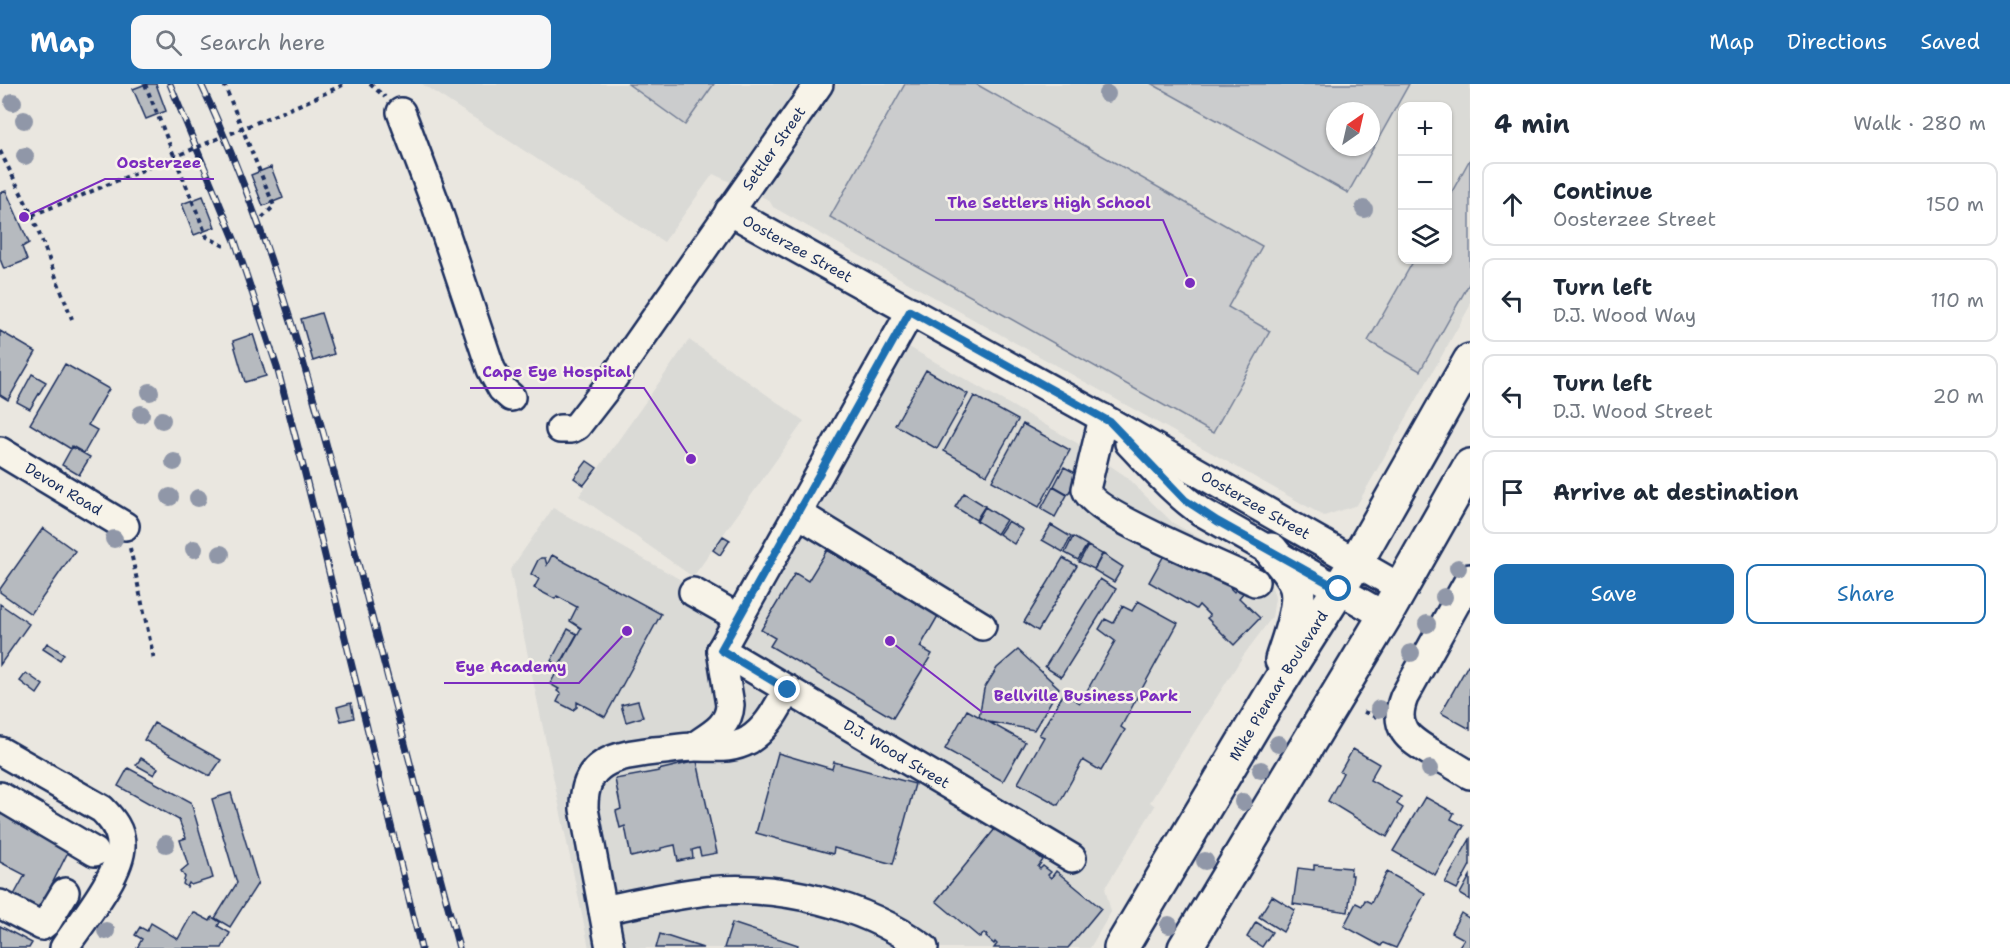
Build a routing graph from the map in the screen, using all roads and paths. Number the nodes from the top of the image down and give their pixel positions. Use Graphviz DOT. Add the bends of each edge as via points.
graph roads {
  1 [pos="146,84"];
  2 [pos="224,84"];
  3 [pos="345,84"];
  4 [pos="819,84"];
  5 [pos="401,112"];
  6 [pos="243,128"];
  7 [pos="0,151"];
  8 [pos="174,157"];
  9 [pos="729,211"];
  10 [pos="32,214"];
  11 [pos="261,219"];
  12 [pos="228,248"];
  13 [pos="910,311"];
  14 [pos="72,319"];
  15 [pos="1470,361"];
  16 [pos="510,397"];
  17 [pos="1106,420"];
  18 [pos="560,429"];
  19 [pos="0,452"];
  20 [pos="1470,466"];
  21 [pos="799,514"];
  22 [pos="125,525"];
  23 [pos="1271,550"];
  24 [pos="1356,562"];
  25 [pos="1470,578"];
  26 [pos="1256,582"];
  27 [pos="1339,589"];
  28 [pos="693,592"];
  29 [pos="1393,602"];
  30 [pos="739,618"];
  31 [pos="982,626"];
  32 [pos="721,650"];
  33 [pos="154,659"];
  34 [pos="788,690"];
  35 [pos="1270,696"];
  36 [pos="693,747"];
  37 [pos="0,751"];
  38 [pos="1470,774"];
  39 [pos="0,796"];
  40 [pos="95,852"];
  41 [pos="1072,858"];
  42 [pos="64,892"];
  43 [pos="0,904"];
  44 [pos="603,910"];
  45 [pos="64,948"];
  46 [pos="610,948"];
  47 [pos="924,948"];
  48 [pos="1121,948"];
  49 [pos="1185,948"];
  1 -- 8 [label="path"];
  2 -- 6 [label="path"];
  3 -- 6 [label="path, bridge"];
  4 -- 9 [label="street, Settler Street"];
  5 -- 16 [label="street" via="491,369"];
  6 -- 8 [label="path, bridge"];
  6 -- 11 [label="path" via="274,206"];
  7 -- 10 [label="path"];
  8 -- 10 [label="path, bridge"];
  8 -- 12 [label="path" via="207,237"];
  9 -- 13 [label="street, Oosterzee Street"];
  9 -- 18 [label="street, Oosterzee Street" via="605,390 577,426"];
  10 -- 14 [label="path"];
  13 -- 17 [label="street, Oosterzee Street"];
  13 -- 21 [label="street"];
  15 -- 24 [label="main road, Mike Pienaar Boulevard"];
  17 -- 23 [label="street, Oosterzee Street" via="1185,500"];
  17 -- 24 [label="street, Oosterzee Street"];
  17 -- 26 [label="street" via="1086,489 1091,499 1125,521"];
  19 -- 22 [label="street, Devon Road"];
  20 -- 29 [label="main road"];
  21 -- 30 [label="street"];
  21 -- 31 [label="street"];
  22 -- 33 [label="path"];
  23 -- 27 [label="street, Oosterzee Street"];
  23 -- 35 [label="main road" via="1293,580 1298,599"];
  24 -- 27 [label="main road, Mike Pienaar Boulevard"];
  24 -- 29 [label="street, Oosterzee Street"];
  25 -- 38 [label="street" via="1400,709 1406,736"];
  27 -- 29 [label="street, Oosterzee Street"];
  27 -- 35 [label="main road, Mike Pienaar Boulevard"];
  28 -- 30 [label="street"];
  29 -- 49 [label="main road"];
  30 -- 32 [label="street"];
  32 -- 34 [label="street, D.J. Wood Street"];
  32 -- 36 [label="street" via="730,712 722,727"];
  34 -- 36 [label="street" via="767,725 748,740 718,749"];
  34 -- 41 [label="street, D.J. Wood Street"];
  35 -- 48 [label="main road, Mike Pienaar Boulevard"];
  36 -- 44 [label="street" via="611,759 588,779 584,809"];
  37 -- 45 [label="street" via="102,808 119,831 119,862"];
  39 -- 40 [label="street"];
  42 -- 43 [label="street" via="42,926"];
  44 -- 46 [label="street"];
  44 -- 47 [label="street" via="706,891 789,894 869,918"];
}
